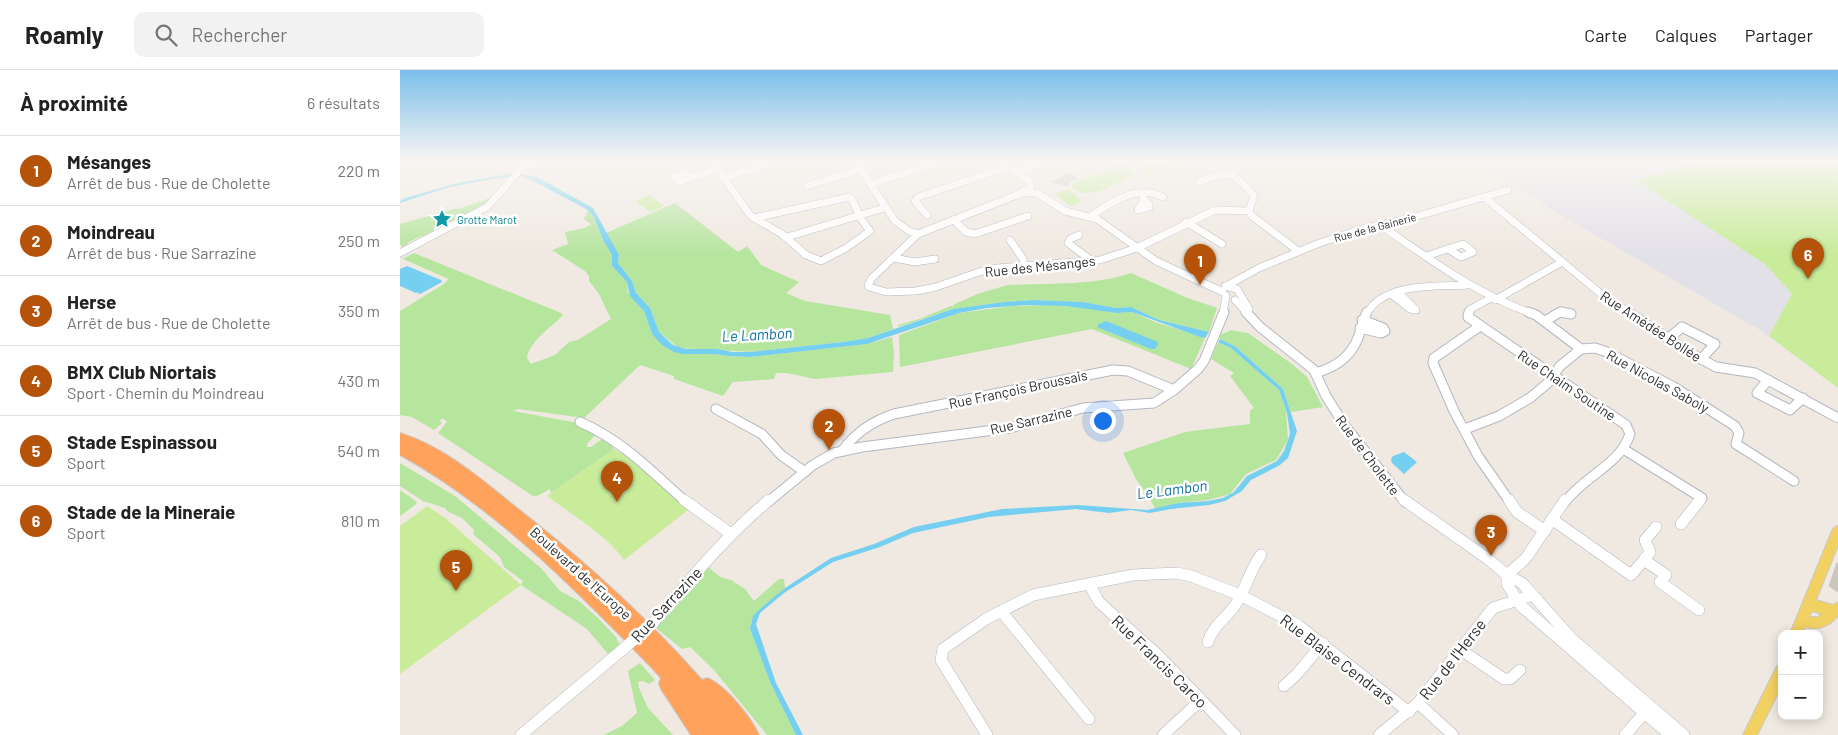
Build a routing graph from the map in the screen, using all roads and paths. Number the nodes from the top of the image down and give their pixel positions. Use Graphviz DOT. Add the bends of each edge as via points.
graph roads {
  1 [pos="503,192"];
  2 [pos="733,192"];
  3 [pos="875,192"];
  4 [pos="933,192"];
  5 [pos="1019,192"];
  6 [pos="1021,192"];
  7 [pos="1040,192"];
  8 [pos="1250,192"];
  9 [pos="1501,192"];
  10 [pos="1163,197"];
  11 [pos="1484,197"];
  12 [pos="884,208"];
  13 [pos="1249,211"];
  14 [pos="927,215"];
  15 [pos="860,216"];
  16 [pos="1028,216"];
  17 [pos="1091,216"];
  18 [pos="754,218"];
  19 [pos="954,220"];
  20 [pos="1186,222"];
  21 [pos="1380,225"];
  22 [pos="928,230"];
  23 [pos="918,234"];
  24 [pos="1079,235"];
  25 [pos="787,237"];
  26 [pos="1010,240"];
  27 [pos="1222,244"];
  28 [pos="1137,248"];
  29 [pos="1448,249"];
  30 [pos="1298,251"];
  31 [pos="400,254"];
  32 [pos="1426,256"];
  33 [pos="894,258"];
  34 [pos="935,260"];
  35 [pos="1092,261"];
  36 [pos="1562,262"];
  37 [pos="1024,265"];
  38 [pos="1468,286"];
  39 [pos="1231,293"];
  40 [pos="1493,299"];
  41 [pos="1571,314"];
  42 [pos="1545,321"];
  43 [pos="1480,326"];
  44 [pos="1668,339"];
  45 [pos="1581,349"];
  46 [pos="1701,359"];
  47 [pos="1316,373"];
  48 [pos="1555,377"];
  49 [pos="1768,380"];
  50 [pos="1174,390"];
  51 [pos="1802,398"];
  52 [pos="716,409"];
  53 [pos="1838,418"];
  54 [pos="580,422"];
  55 [pos="864,430"];
  56 [pos="1465,430"];
  57 [pos="400,438"];
  58 [pos="400,449"];
  59 [pos="1624,450"];
  60 [pos="849,451"];
  61 [pos="806,471"];
  62 [pos="1794,480"];
  63 [pos="1553,520"];
  64 [pos="1681,524"];
  65 [pos="1656,527"];
  66 [pos="1545,531"];
  67 [pos="1838,531"];
  68 [pos="732,534"];
  69 [pos="1262,554"];
  70 [pos="1644,560"];
  71 [pos="1507,575"];
  72 [pos="1089,584"];
  73 [pos="1240,594"];
  74 [pos="1533,595"];
  75 [pos="1517,600"];
  76 [pos="1810,603"];
  77 [pos="1837,609"];
  78 [pos="1699,610"];
  79 [pos="1001,611"];
  80 [pos="622,618"];
  81 [pos="1802,620"];
  82 [pos="1798,630"];
  83 [pos="1208,642"];
  84 [pos="1323,644"];
  85 [pos="1461,650"];
  86 [pos="1520,670"];
  87 [pos="1780,675"];
  88 [pos="1284,686"];
  89 [pos="1201,700"];
  90 [pos="1413,707"];
  91 [pos="1647,710"];
  92 [pos="1089,719"];
  93 [pos="521,735"];
  94 [pos="701,735"];
  95 [pos="720,735"];
  96 [pos="738,735"];
  97 [pos="750,735"];
  98 [pos="988,735"];
  99 [pos="1163,735"];
  100 [pos="1236,735"];
  101 [pos="1379,735"];
  102 [pos="1453,735"];
  103 [pos="1625,735"];
  104 [pos="1670,735"];
  105 [pos="1684,735"];
  106 [pos="1750,735"];
  1 -- 31 [label="street" via="487,207"];
  2 -- 18 [label="street"];
  3 -- 12 [label="street"];
  4 -- 14 [label="street" via="915,201"];
  5 -- 22 [label="street"];
  6 -- 19 [label="street"];
  7 -- 17 [label="street, Rue de Cholette" via="1069,213"];
  8 -- 13 [label="street" via="1254,196"];
  9 -- 11 [label="street, Rue de la Gainerie"];
  10 -- 17 [label="street" via="1160,194 1143,196 1131,193"];
  11 -- 21 [label="street, Rue de la Gainerie"];
  11 -- 36 [label="street, Rue Amédée Bollée"];
  12 -- 15 [label="street"];
  12 -- 23 [label="street" via="902,227"];
  13 -- 20 [label="street, Rue des Mésanges" via="1218,209"];
  13 -- 30 [label="street"];
  15 -- 18 [label="street" via="852,199 845,197"];
  15 -- 25 [label="street"];
  15 -- 25 [label="street" via="870,232 823,261 807,255"];
  16 -- 19 [label="street" via="975,234 966,232"];
  17 -- 28 [label="street, Rue de Cholette"];
  18 -- 25 [label="street"];
  19 -- 22 [label="street"];
  20 -- 27 [label="street"];
  20 -- 28 [label="street, Rue des Mésanges"];
  21 -- 30 [label="street, Rue de la Gainerie"];
  21 -- 32 [label="street"];
  22 -- 23 [label="street"];
  23 -- 33 [label="street, Rue des Mésanges"];
  24 -- 35 [label="street" via="1068,243"];
  26 -- 37 [label="street"];
  28 -- 35 [label="street, Rue des Mésanges"];
  28 -- 39 [label="street, Rue de Cholette" via="1156,261"];
  29 -- 32 [label="street"];
  30 -- 39 [label="street, Rue de la Gainerie" via="1259,268"];
  32 -- 38 [label="street"];
  33 -- 34 [label="street" via="915,262"];
  33 -- 37 [label="street, Rue des Mésanges" via="869,282 869,287 886,292 916,291 979,272"];
  35 -- 37 [label="street, Rue des Mésanges"];
  36 -- 40 [label="street"];
  36 -- 44 [label="street, Rue Amédée Bollée" via="1606,298"];
  38 -- 40 [label="street"];
  38 -- 47 [label="street" via="1394,293 1374,305 1361,324 1354,348 1348,356"];
  39 -- 47 [label="street, Rue de Cholette" via="1260,327"];
  39 -- 50 [label="street, Rue Sarrazine" via="1204,361"];
  40 -- 42 [label="street"];
  40 -- 43 [label="street, Rue Chaim Soutine" via="1467,312 1468,317"];
  41 -- 42 [label="street" via="1560,312"];
  42 -- 45 [label="street"];
  43 -- 48 [label="street, Rue Chaim Soutine"];
  43 -- 56 [label="street" via="1433,360"];
  44 -- 46 [label="street, Rue Amédée Bollée"];
  44 -- 46 [label="street" via="1682,328 1715,344"];
  45 -- 48 [label="street" via="1558,368"];
  45 -- 62 [label="street, Rue Nicolas Saboly" via="1595,348 1607,352 1687,394 1735,426 1739,433 1736,444"];
  46 -- 49 [label="street, Rue Amédée Bollée" via="1716,367 1750,371"];
  47 -- 71 [label="street, Rue de Cholette" via="1345,426 1403,500"];
  48 -- 56 [label="street" via="1509,412"];
  48 -- 59 [label="street, Rue Chaim Soutine" via="1626,425 1630,434"];
  49 -- 51 [label="street, Rue Amédée Bollée"];
  49 -- 51 [label="street" via="1757,393 1790,410"];
  50 -- 55 [label="street, Rue François Broussais" via="1128,371 1113,370 894,414 876,420"];
  50 -- 60 [label="street, Rue Sarrazine" via="1154,403 1084,408 1010,428"];
  51 -- 53 [label="street, Rue Amédée Bollée"];
  52 -- 61 [label="street" via="762,434 780,455"];
  54 -- 68 [label="street" via="595,428 639,459 689,505"];
  55 -- 60 [label="street"];
  55 -- 60 [label="street, Rue François Broussais" via="849,441"];
  56 -- 66 [label="street" via="1478,456 1517,512"];
  57 -- 80 [label="highway, Boulevard de l'Europe" via="450,465 491,495 553,546"];
  58 -- 80 [label="highway, Boulevard de l'Europe" via="434,468 479,501"];
  59 -- 63 [label="street" via="1574,489"];
  59 -- 64 [label="street" via="1702,498"];
  60 -- 61 [label="street, Rue Sarrazine"];
  61 -- 68 [label="street, Rue Sarrazine"];
  63 -- 66 [label="street"];
  63 -- 70 [label="street" via="1630,575"];
  65 -- 70 [label="street" via="1645,540 1650,552"];
  66 -- 71 [label="street" via="1523,562"];
  67 -- 76 [label="main road"];
  68 -- 93 [label="street, Rue Sarrazine, bridge" via="654,622"];
  69 -- 73 [label="street" via="1252,564"];
  70 -- 78 [label="street" via="1666,575 1660,582"];
  71 -- 74 [label="street, Rue de Cholette" via="1522,583"];
  71 -- 75 [label="street, Rue de Cholette" via="1507,584"];
  72 -- 73 [label="street, Rue Blaise Cendrars" via="1147,573 1177,573"];
  72 -- 79 [label="street, Rue Blaise Cendrars" via="1033,595"];
  72 -- 89 [label="street, Rue Francis Carco" via="1098,602 1159,656"];
  73 -- 83 [label="street" via="1232,610 1211,629"];
  73 -- 84 [label="street, Rue Blaise Cendrars" via="1298,625"];
  74 -- 75 [label="street, Rue de l'Herse"];
  74 -- 91 [label="street, Rue de Cholette" via="1578,644"];
  75 -- 85 [label="street, Rue de l'Herse" via="1493,608"];
  75 -- 91 [label="street, Rue de Cholette" via="1527,612"];
  76 -- 77 [label="main road" via="1818,608"];
  76 -- 81 [label="main road"];
  77 -- 81 [label="main road" via="1818,624"];
  79 -- 92 [label="street"];
  79 -- 98 [label="street, Rue Blaise Cendrars" via="941,652 941,660"];
  80 -- 94 [label="highway"];
  80 -- 95 [label="highway, Boulevard de l'Europe"];
  80 -- 96 [label="highway, Boulevard de l'Europe" via="707,696"];
  80 -- 97 [label="highway" via="720,698"];
  81 -- 82 [label="main road"];
  84 -- 88 [label="street"];
  84 -- 90 [label="street, Rue Blaise Cendrars"];
  85 -- 86 [label="street" via="1504,678 1510,679"];
  85 -- 90 [label="street, Rue de l'Herse"];
  87 -- 106 [label="main road"];
  89 -- 99 [label="street"];
  89 -- 100 [label="street, Rue Francis Carco"];
  90 -- 101 [label="street, Rue de l'Herse"];
  90 -- 102 [label="street, Rue Blaise Cendrars"];
  91 -- 103 [label="street"];
  91 -- 104 [label="street, Rue de Cholette"];
  91 -- 105 [label="street, Rue de Cholette"];
}
